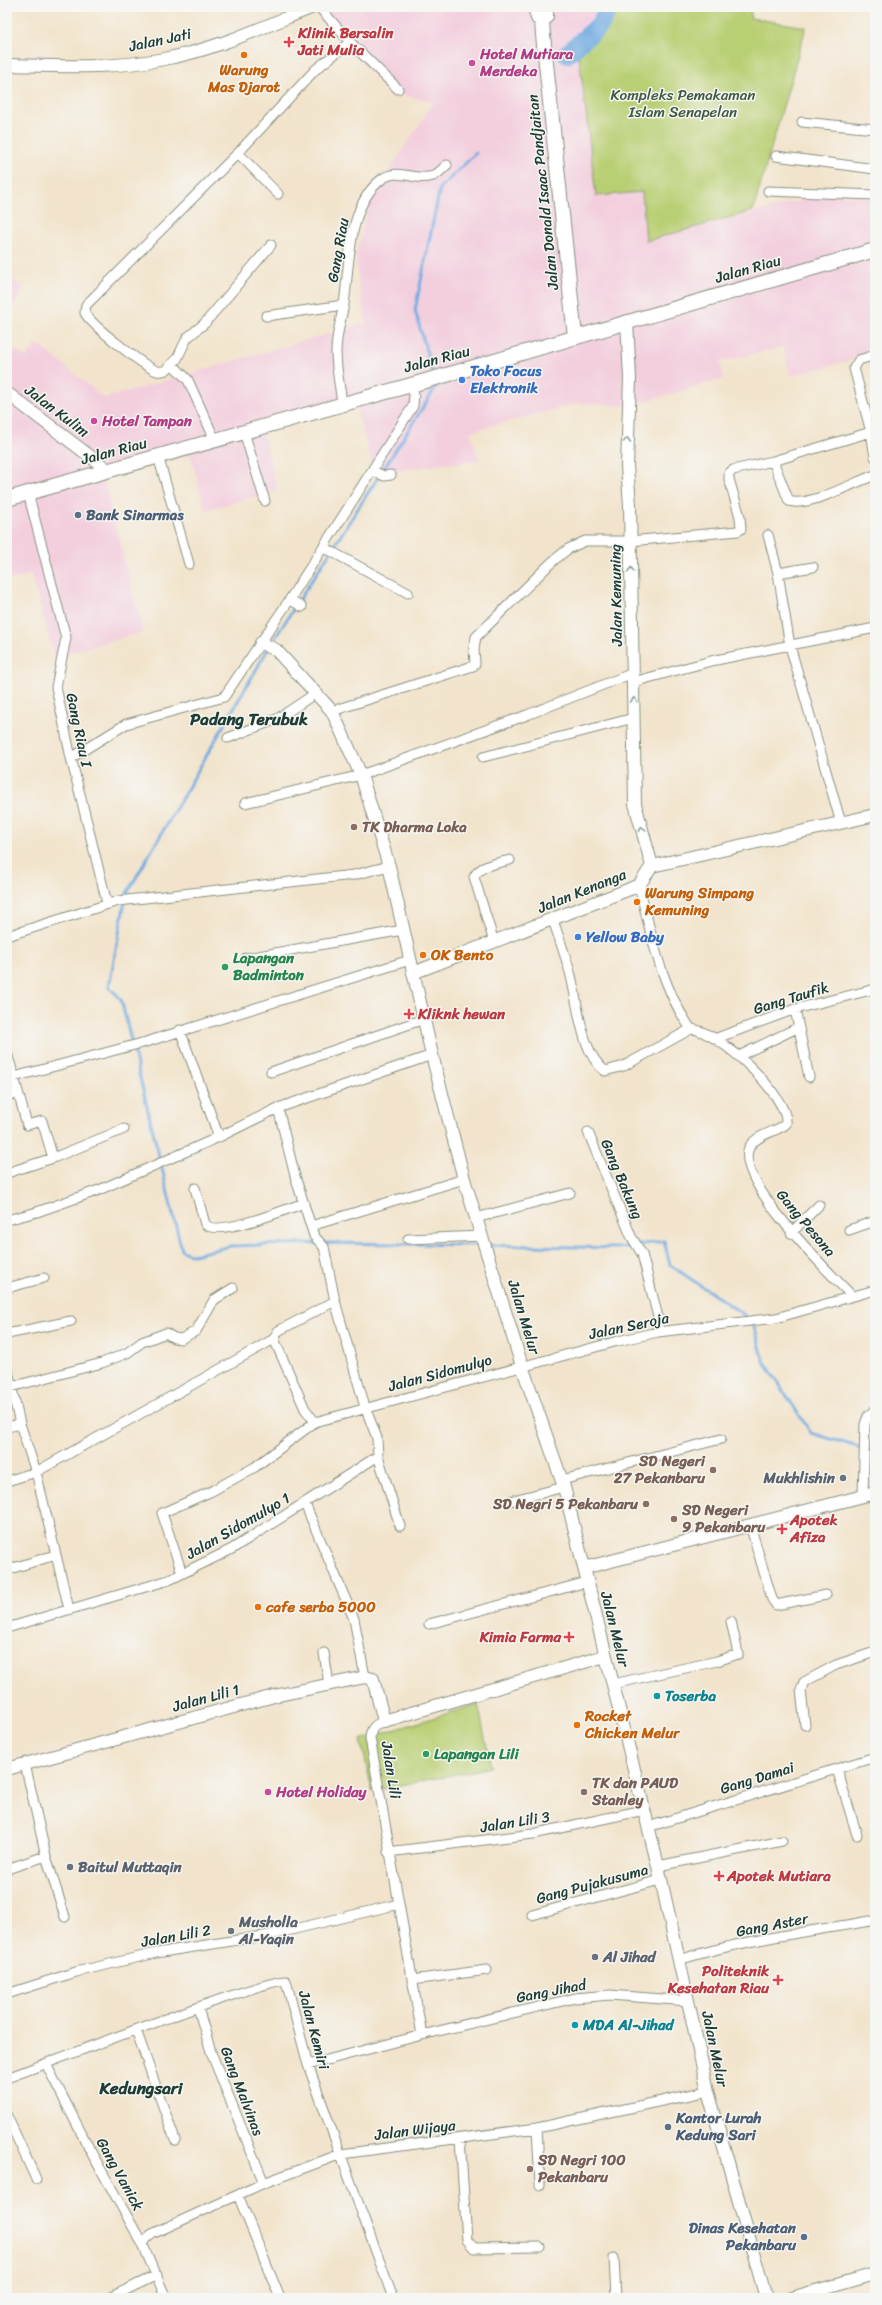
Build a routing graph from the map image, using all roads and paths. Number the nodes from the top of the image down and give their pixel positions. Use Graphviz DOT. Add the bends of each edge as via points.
graph roads {
  1 [pos="312,7"];
  2 [pos="319,7"];
  3 [pos="535,7"];
  4 [pos="546,7"];
  5 [pos="542,21"];
  6 [pos="350,42"];
  7 [pos="7,65"];
  8 [pos="398,89"];
  9 [pos="802,122"];
  10 [pos="875,128"];
  11 [pos="238,153"];
  12 [pos="776,156"];
  13 [pos="447,164"];
  14 [pos="875,169"];
  15 [pos="768,191"];
  16 [pos="278,194"];
  17 [pos="875,194"];
  18 [pos="271,245"];
  19 [pos="875,250"];
  20 [pos="344,305"];
  21 [pos="266,316"];
  22 [pos="627,322"];
  23 [pos="575,337"];
  24 [pos="875,354"];
  25 [pos="173,365"];
  26 [pos="410,384"];
  27 [pos="7,393"];
  28 [pos="342,403"];
  29 [pos="244,432"];
  30 [pos="871,432"];
  31 [pos="214,440"];
  32 [pos="158,456"];
  33 [pos="875,457"];
  34 [pos="774,461"];
  35 [pos="108,470"];
  36 [pos="875,475"];
  37 [pos="28,493"];
  38 [pos="7,499"];
  39 [pos="265,500"];
  40 [pos="768,535"];
  41 [pos="630,541"];
  42 [pos="327,549"];
  43 [pos="189,564"];
  44 [pos="813,567"];
  45 [pos="778,573"];
  46 [pos="408,593"];
  47 [pos="292,600"];
  48 [pos="302,608"];
  49 [pos="875,628"];
  50 [pos="268,646"];
  51 [pos="790,646"];
  52 [pos="633,677"];
  53 [pos="316,693"];
  54 [pos="332,711"];
  55 [pos="634,718"];
  56 [pos="228,738"];
  57 [pos="482,757"];
  58 [pos="71,758"];
  59 [pos="361,775"];
  60 [pos="245,803"];
  61 [pos="875,815"];
  62 [pos="841,823"];
  63 [pos="510,860"];
  64 [pos="389,866"];
  65 [pos="652,866"];
  66 [pos="639,885"];
  67 [pos="107,903"];
  68 [pos="553,920"];
  69 [pos="403,930"];
  70 [pos="7,936"];
  71 [pos="494,942"];
  72 [pos="246,958"];
  73 [pos="410,960"];
  74 [pos="413,973"];
  75 [pos="875,989"];
  76 [pos="795,1009"];
  77 [pos="424,1019"];
  78 [pos="797,1028"];
  79 [pos="695,1029"];
  80 [pos="180,1030"];
  81 [pos="717,1038"];
  82 [pos="7,1053"];
  83 [pos="432,1055"];
  84 [pos="739,1056"];
  85 [pos="271,1072"];
  86 [pos="14,1077"];
  87 [pos="809,1077"];
  88 [pos="18,1093"];
  89 [pos="7,1096"];
  90 [pos="278,1108"];
  91 [pos="124,1129"];
  92 [pos="588,1132"];
  93 [pos="219,1137"];
  94 [pos="53,1158"];
  95 [pos="7,1173"];
  96 [pos="464,1179"];
  97 [pos="195,1188"];
  98 [pos="570,1193"];
  99 [pos="304,1203"];
  100 [pos="819,1205"];
  101 [pos="476,1218"];
  102 [pos="7,1220"];
  103 [pos="875,1221"];
  104 [pos="311,1226"];
  105 [pos="849,1230"];
  106 [pos="791,1233"];
  107 [pos="482,1238"];
  108 [pos="408,1239"];
  109 [pos="44,1278"];
  110 [pos="7,1288"];
  111 [pos="232,1288"];
  112 [pos="875,1290"];
  113 [pos="852,1296"];
  114 [pos="335,1301"];
  115 [pos="71,1321"];
  116 [pos="658,1332"];
  117 [pos="7,1334"];
  118 [pos="274,1340"];
  119 [pos="522,1366"];
  120 [pos="7,1367"];
  121 [pos="11,1387"];
  122 [pos="365,1407"];
  123 [pos="875,1410"];
  124 [pos="315,1422"];
  125 [pos="20,1424"];
  126 [pos="7,1428"];
  127 [pos="721,1438"];
  128 [pos="378,1456"];
  129 [pos="36,1472"];
  130 [pos="7,1481"];
  131 [pos="563,1483"];
  132 [pos="875,1493"];
  133 [pos="863,1496"];
  134 [pos="510,1501"];
  135 [pos="305,1504"];
  136 [pos="750,1525"];
  137 [pos="400,1526"];
  138 [pos="55,1555"];
  139 [pos="584,1568"];
  140 [pos="7,1570"];
  141 [pos="182,1573"];
  142 [pos="587,1582"];
  143 [pos="826,1595"];
  144 [pos="69,1609"];
  145 [pos="731,1621"];
  146 [pos="429,1624"];
  147 [pos="7,1628"];
  148 [pos="875,1652"];
  149 [pos="324,1653"];
  150 [pos="606,1656"];
  151 [pos="365,1677"];
  152 [pos="329,1684"];
  153 [pos="613,1684"];
  154 [pos="384,1721"];
  155 [pos="805,1725"];
  156 [pos="875,1757"];
  157 [pos="25,1764"];
  158 [pos="7,1769"];
  159 [pos="837,1769"];
  160 [pos="644,1810"];
  161 [pos="648,1828"];
  162 [pos="857,1835"];
  163 [pos="782,1841"];
  164 [pos="388,1852"];
  165 [pos="46,1856"];
  166 [pos="658,1866"];
  167 [pos="7,1869"];
  168 [pos="660,1880"];
  169 [pos="399,1904"];
  170 [pos="532,1915"];
  171 [pos="65,1917"];
  172 [pos="870,1921"];
  173 [pos="679,1960"];
  174 [pos="487,1970"];
  175 [pos="412,1980"];
  176 [pos="7,1994"];
  177 [pos="688,2001"];
  178 [pos="198,2008"];
  179 [pos="136,2030"];
  180 [pos="422,2035"];
  181 [pos="46,2064"];
  182 [pos="308,2065"];
  183 [pos="7,2078"];
  184 [pos="708,2091"];
  185 [pos="7,2116"];
  186 [pos="538,2128"];
  187 [pos="460,2139"];
  188 [pos="175,2140"];
  189 [pos="341,2154"];
  190 [pos="36,2179"];
  191 [pos="264,2183"];
  192 [pos="540,2185"];
  193 [pos="238,2195"];
  194 [pos="143,2245"];
  195 [pos="540,2247"];
  196 [pos="614,2258"];
  197 [pos="875,2274"];
  198 [pos="157,2275"];
  199 [pos="109,2298"];
  200 [pos="166,2298"];
  201 [pos="280,2298"];
  202 [pos="393,2298"];
  203 [pos="616,2298"];
  204 [pos="766,2298"];
  205 [pos="791,2298"];
  1 -- 7 [label="street, Jalan Jati" via="222,42 165,59 93,66"];
  2 -- 6 [label="street"];
  3 -- 5 [label="main road, Jalan Donald Isaac Pandjaitan" via="538,18"];
  4 -- 5 [label="main road, Jalan Donald Isaac Pandjaitan" via="546,16"];
  5 -- 23 [label="main road, Jalan Donald Isaac Pandjaitan"];
  6 -- 8 [label="street"];
  6 -- 11 [label="street" via="315,70"];
  9 -- 10 [label="street"];
  11 -- 16 [label="street"];
  11 -- 25 [label="street" via="85,308 91,322 150,367 161,372"];
  12 -- 14 [label="street"];
  13 -- 20 [label="street, Gang Riau" via="434,175 427,177 404,174 385,177 367,194 359,209 354,233"];
  15 -- 17 [label="street"];
  18 -- 25 [label="street" via="205,322 187,338"];
  19 -- 22 [label="main road, Jalan Riau"];
  20 -- 21 [label="street"];
  20 -- 28 [label="street, Gang Riau" via="337,329 336,353"];
  22 -- 23 [label="main road, Jalan Riau"];
  41 -- 22 [label="street, Jalan Kemuning, one-way" via="627,466 630,378"];
  23 -- 26 [label="main road, Jalan Riau"];
  24 -- 30 [label="street" via="859,360 854,368"];
  25 -- 31 [label="street" via="188,380"];
  26 -- 28 [label="main road, Jalan Riau"];
  26 -- 42 [label="street" via="414,394 413,406 381,474"];
  27 -- 35 [label="street, Jalan Kulim"];
  28 -- 29 [label="main road, Jalan Riau"];
  29 -- 31 [label="main road, Jalan Riau"];
  29 -- 39 [label="street"];
  30 -- 33 [label="street"];
  30 -- 34 [label="street"];
  31 -- 32 [label="main road, Jalan Riau"];
  32 -- 35 [label="main road, Jalan Riau"];
  32 -- 43 [label="street"];
  34 -- 36 [label="street" via="789,501 794,503 811,500"];
  34 -- 41 [label="street" via="729,473 728,479 740,517 741,529 738,531"];
  35 -- 37 [label="main road, Jalan Riau"];
  37 -- 38 [label="main road, Jalan Riau"];
  37 -- 58 [label="street, Gang Riau I" via="66,638 56,687"];
  40 -- 45 [label="street"];
  52 -- 41 [label="street, Jalan Kemuning, one-way"];
  41 -- 54 [label="street" via="585,541 568,549 476,637 473,666"];
  42 -- 46 [label="street"];
  42 -- 47 [label="street"];
  44 -- 45 [label="street"];
  45 -- 51 [label="street"];
  47 -- 48 [label="street"];
  47 -- 50 [label="street"];
  49 -- 51 [label="street"];
  50 -- 53 [label="street, Jalan Melur"];
  50 -- 58 [label="street" via="224,697 126,724"];
  51 -- 52 [label="street"];
  51 -- 62 [label="street"];
  55 -- 52 [label="street, Jalan Kemuning, one-way"];
  52 -- 59 [label="street"];
  53 -- 54 [label="street, Jalan Melur"];
  53 -- 56 [label="street" via="277,719"];
  54 -- 59 [label="street, Jalan Melur"];
  55 -- 57 [label="street"];
  65 -- 55 [label="street, Jalan Kemuning, one-way" via="635,804"];
  58 -- 67 [label="street, Gang Riau I"];
  59 -- 60 [label="street"];
  59 -- 64 [label="street, Jalan Melur"];
  61 -- 62 [label="street"];
  62 -- 65 [label="street"];
  63 -- 71 [label="street" via="484,868 474,877"];
  64 -- 67 [label="street" via="354,874"];
  64 -- 69 [label="street, Jalan Melur"];
  65 -- 66 [label="street, Jalan Kenanga"];
  66 -- 68 [label="street, Jalan Kenanga"];
  66 -- 79 [label="street" via="657,958 669,989 681,1015"];
  67 -- 70 [label="street"];
  68 -- 71 [label="street, Jalan Kenanga"];
  68 -- 79 [label="street" via="586,1042 596,1064 605,1071 624,1066"];
  69 -- 72 [label="street"];
  69 -- 73 [label="street, Jalan Melur"];
  71 -- 74 [label="street, Jalan Kenanga"];
  73 -- 74 [label="street, Jalan Melur"];
  73 -- 80 [label="street"];
  74 -- 77 [label="street, Jalan Melur"];
  75 -- 76 [label="street, Gang Taufik"];
  76 -- 78 [label="street"];
  76 -- 81 [label="street, Gang Taufik"];
  77 -- 83 [label="street, Jalan Melur"];
  77 -- 85 [label="street"];
  78 -- 84 [label="street"];
  78 -- 87 [label="street"];
  79 -- 81 [label="street, Gang Pesona"];
  80 -- 86 [label="street" via="146,1042"];
  80 -- 93 [label="street"];
  81 -- 84 [label="street, Gang Pesona"];
  82 -- 86 [label="street"];
  83 -- 90 [label="street"];
  83 -- 96 [label="street, Jalan Melur"];
  84 -- 106 [label="street, Gang Pesona" via="752,1068 782,1107 787,1119 786,1124 779,1129 755,1141 749,1147 748,1157 758,1185"];
  86 -- 88 [label="street"];
  88 -- 89 [label="street"];
  88 -- 94 [label="street" via="27,1125 42,1121"];
  90 -- 93 [label="street"];
  90 -- 99 [label="street"];
  91 -- 94 [label="street"];
  92 -- 116 [label="street, Gang Bakung" via="631,1236 642,1254 658,1317"];
  93 -- 102 [label="street" via="99,1190"];
  94 -- 95 [label="street"];
  96 -- 101 [label="street, Jalan Melur"];
  96 -- 104 [label="street"];
  97 -- 99 [label="street" via="205,1224 215,1229 232,1227"];
  98 -- 101 [label="street"];
  99 -- 104 [label="street"];
  100 -- 106 [label="street"];
  101 -- 107 [label="street, Jalan Melur"];
  103 -- 105 [label="street"];
  104 -- 114 [label="street" via="314,1236 324,1247"];
  106 -- 113 [label="street, Gang Pesona"];
  107 -- 108 [label="street"];
  107 -- 119 [label="street, Jalan Melur"];
  109 -- 110 [label="street"];
  111 -- 121 [label="street" via="214,1300 196,1331 187,1337 176,1338 166,1333 142,1342 127,1353 102,1363"];
  112 -- 113 [label="street"];
  113 -- 116 [label="street, Jalan Seroja" via="776,1318"];
  114 -- 118 [label="street" via="278,1331"];
  114 -- 122 [label="street"];
  115 -- 117 [label="street"];
  116 -- 119 [label="street, Jalan Seroja"];
  118 -- 124 [label="street" via="305,1409"];
  118 -- 129 [label="street"];
  119 -- 122 [label="street, Jalan Sidomulyo"];
  119 -- 131 [label="street, Jalan Melur"];
  120 -- 121 [label="street"];
  121 -- 125 [label="street"];
  122 -- 124 [label="street, Jalan Sidomulyo"];
  122 -- 128 [label="street" via="377,1438"];
  123 -- 133 [label="street" via="868,1416 865,1424"];
  124 -- 141 [label="street" via="255,1467 210,1492 162,1513"];
  125 -- 126 [label="street"];
  125 -- 129 [label="street"];
  127 -- 131 [label="street"];
  128 -- 135 [label="street, Jalan Sidomulyo 1"];
  128 -- 137 [label="street"];
  129 -- 130 [label="street"];
  129 -- 138 [label="street"];
  131 -- 134 [label="street"];
  131 -- 139 [label="street, Jalan Melur"];
  132 -- 133 [label="street"];
  133 -- 136 [label="street"];
  135 -- 141 [label="street, Jalan Sidomulyo 1" via="232,1549"];
  135 -- 151 [label="street" via="354,1619"];
  136 -- 139 [label="street"];
  136 -- 143 [label="street" via="776,1605"];
  138 -- 140 [label="street"];
  138 -- 144 [label="street"];
  139 -- 142 [label="street, Jalan Melur"];
  141 -- 144 [label="street, Jalan Sidomulyo 1" via="169,1580"];
  142 -- 146 [label="street"];
  142 -- 150 [label="street, Jalan Melur"];
  144 -- 147 [label="street, Jalan Sidomulyo 1"];
  145 -- 153 [label="street" via="739,1652 737,1654"];
  148 -- 155 [label="street" via="836,1665 804,1682 801,1690"];
  149 -- 152 [label="street"];
  150 -- 153 [label="street, Jalan Melur"];
  150 -- 154 [label="street, Jalan Lili"];
  151 -- 152 [label="street, Jalan Lili 1"];
  151 -- 154 [label="street" via="373,1679"];
  152 -- 157 [label="street, Jalan Lili 1" via="266,1698"];
  153 -- 160 [label="street, Jalan Melur"];
  154 -- 164 [label="street, Jalan Lili" via="375,1725 370,1738"];
  156 -- 159 [label="street, Gang Damai"];
  157 -- 158 [label="street, Jalan Lili 1"];
  157 -- 165 [label="street"];
  159 -- 161 [label="street, Gang Damai"];
  159 -- 162 [label="street"];
  160 -- 161 [label="street, Jalan Melur"];
  160 -- 164 [label="street, Jalan Lili 3" via="533,1834"];
  161 -- 166 [label="street, Jalan Melur"];
  163 -- 166 [label="street"];
  164 -- 169 [label="street, Jalan Lili"];
  165 -- 167 [label="street"];
  165 -- 171 [label="street"];
  166 -- 168 [label="street, Jalan Melur"];
  168 -- 170 [label="street, Gang Pujakusuma"];
  168 -- 173 [label="street, Jalan Melur"];
  169 -- 175 [label="street, Jalan Lili"];
  169 -- 176 [label="street, Jalan Lili 2" via="270,1935 156,1953 76,1972"];
  172 -- 173 [label="street, Gang Aster" via="757,1941"];
  173 -- 177 [label="street, Jalan Melur"];
  174 -- 175 [label="street"];
  175 -- 180 [label="street, Jalan Lili"];
  177 -- 180 [label="street, Gang Jihad" via="587,1996"];
  177 -- 184 [label="street, Jalan Melur"];
  178 -- 179 [label="street, Jalan Kemiri"];
  178 -- 182 [label="street, Jalan Kemiri" via="278,1980 286,1981"];
  178 -- 191 [label="street, Gang Malvinas" via="212,2055"];
  179 -- 181 [label="street, Jalan Kemiri"];
  179 -- 188 [label="street"];
  180 -- 182 [label="street, Gang Jihad"];
  181 -- 183 [label="street, Jalan Kemiri"];
  181 -- 194 [label="street, Gang Vanick"];
  182 -- 189 [label="street, Jalan Kemiri"];
  184 -- 186 [label="street, Jalan Wijaya"];
  184 -- 204 [label="street, Jalan Melur"];
  185 -- 190 [label="street"];
  186 -- 187 [label="street, Jalan Wijaya"];
  186 -- 192 [label="street"];
  187 -- 189 [label="street, Jalan Wijaya"];
  187 -- 195 [label="street" via="467,2240 470,2245 474,2248"];
  189 -- 191 [label="street, Jalan Wijaya"];
  189 -- 202 [label="street, Jalan Kemiri"];
  191 -- 193 [label="street, Jalan Wijaya"];
  193 -- 194 [label="street, Jalan Wijaya" via="152,2234"];
  193 -- 201 [label="street"];
  194 -- 198 [label="street, Gang Vanick"];
  196 -- 203 [label="street"];
  197 -- 205 [label="street"];
  198 -- 199 [label="street"];
  198 -- 200 [label="street, Gang Vanick"];
}
